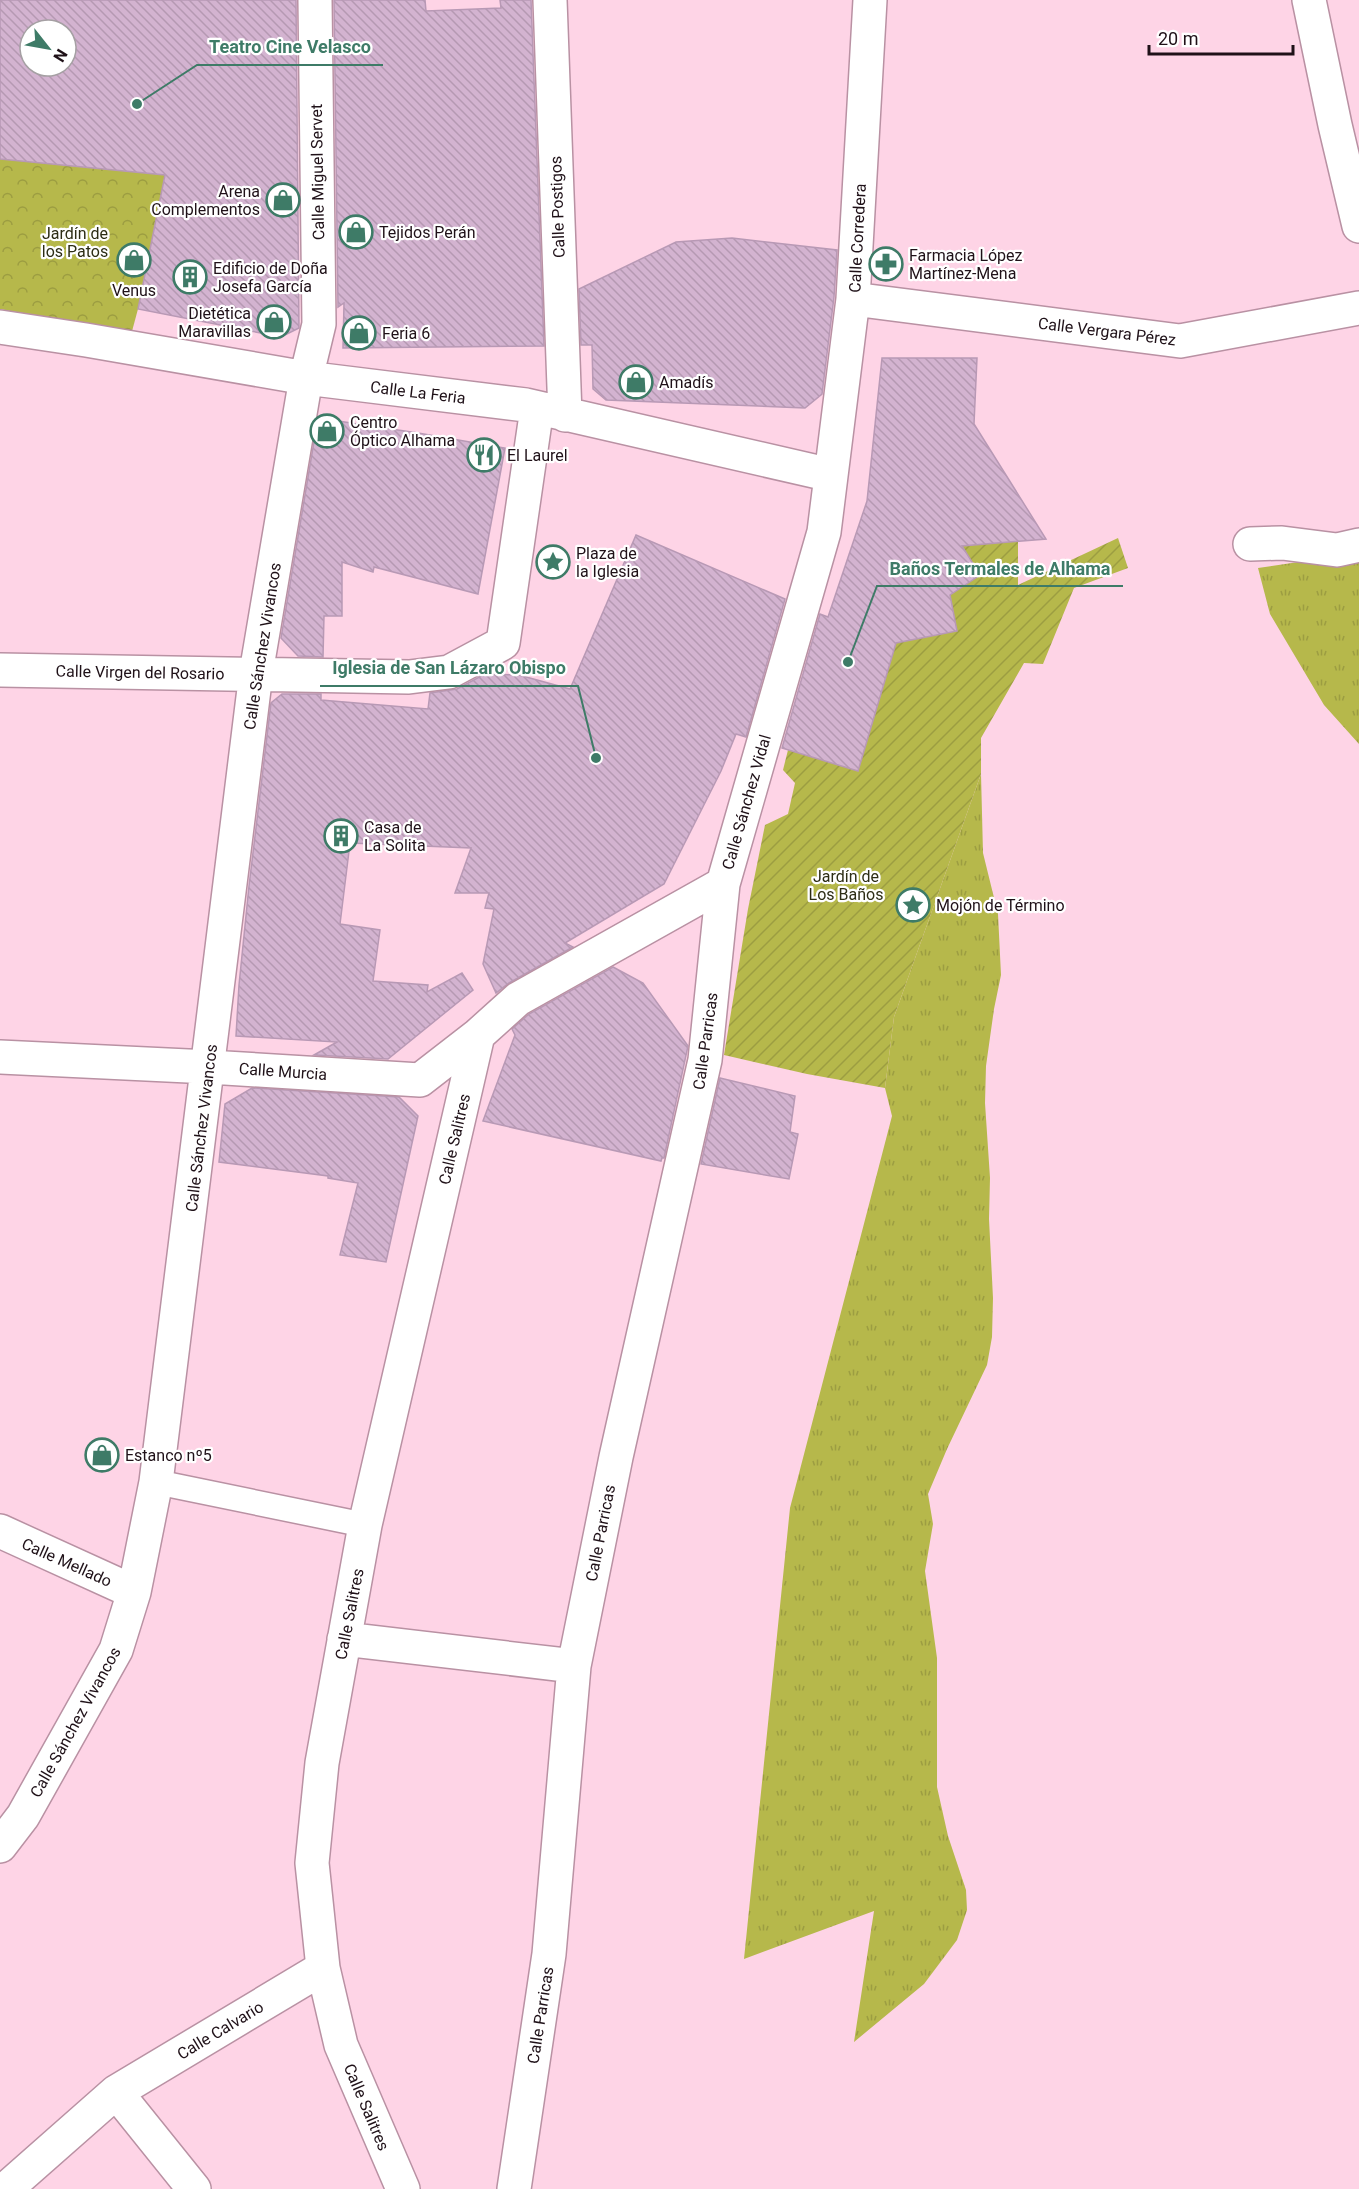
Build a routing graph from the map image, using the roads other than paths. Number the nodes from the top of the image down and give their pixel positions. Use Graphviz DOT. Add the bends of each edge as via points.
graph roads {
  1 [pos="315,0"];
  2 [pos="550,0"];
  3 [pos="870,0"];
  4 [pos="1309,0"];
  5 [pos="1359,226"];
  6 [pos="853,299"];
  7 [pos="1359,308"];
  8 [pos="0,327"];
  9 [pos="306,378"];
  10 [pos="551,411"];
  11 [pos="831,475"];
  12 [pos="1250,544"];
  13 [pos="1359,545"];
  14 [pos="0,670"];
  15 [pos="256,673"];
  16 [pos="723,884"];
  17 [pos="478,1035"];
  18 [pos="0,1058"];
  19 [pos="209,1067"];
  20 [pos="156,1482"];
  21 [pos="365,1526"];
  22 [pos="0,1531"];
  23 [pos="134,1592"];
  24 [pos="344,1639"];
  25 [pos="574,1666"];
  26 [pos="0,1846"];
  27 [pos="323,1968"];
  28 [pos="116,2092"];
  29 [pos="6,2189"];
  30 [pos="194,2189"];
  31 [pos="403,2189"];
  32 [pos="514,2189"];
  1 -- 9 [label="street, Calle Miguel Servet" via="319,324"];
  2 -- 10 [label="street, Calle Postigos"];
  3 -- 6 [label="street, Calle Corredera"];
  4 -- 5 [label="street"];
  6 -- 7 [label="street, Calle Vergara Pérez" via="1180,341"];
  6 -- 11 [label="street, Calle Corredera"];
  8 -- 9 [label="street, Calle La Feria"];
  9 -- 10 [label="street, Calle La Feria"];
  9 -- 15 [label="street, Calle Sánchez Vivancos"];
  10 -- 11 [label="street, Calle La Feria"];
  10 -- 15 [label="street, Calle Virgen del Rosario" via="503,643 449,672 409,677"];
  11 -- 16 [label="street, Calle Sánchez Vidal" via="824,532"];
  12 -- 13 [label="street" via="1282,543 1337,550"];
  14 -- 15 [label="street, Calle Virgen del Rosario"];
  15 -- 19 [label="street, Calle Sánchez Vivancos"];
  16 -- 17 [label="street, Calle Sánchez Vidal" via="518,999"];
  16 -- 25 [label="street, Calle Parricas" via="705,1060 616,1457"];
  17 -- 19 [label="street, Calle Murcia" via="420,1080"];
  17 -- 21 [label="street, Calle Salitres"];
  18 -- 19 [label="street, Calle Murcia"];
  19 -- 20 [label="street, Calle Sánchez Vivancos"];
  20 -- 21 [label="lane"];
  20 -- 23 [label="street, Calle Sánchez Vivancos"];
  21 -- 24 [label="street, Calle Salitres"];
  22 -- 23 [label="street, Calle Mellado"];
  23 -- 26 [label="street, Calle Sánchez Vivancos" via="116,1650 23,1816"];
  24 -- 25 [label="street"];
  24 -- 27 [label="street, Calle Salitres" via="322,1763 312,1863"];
  25 -- 32 [label="street, Calle Parricas" via="549,1954"];
  27 -- 28 [label="street, Calle Calvario"];
  27 -- 31 [label="street, Calle Salitres" via="341,2045"];
  28 -- 29 [label="street, Calle Calvario"];
  28 -- 30 [label="street"];
}
